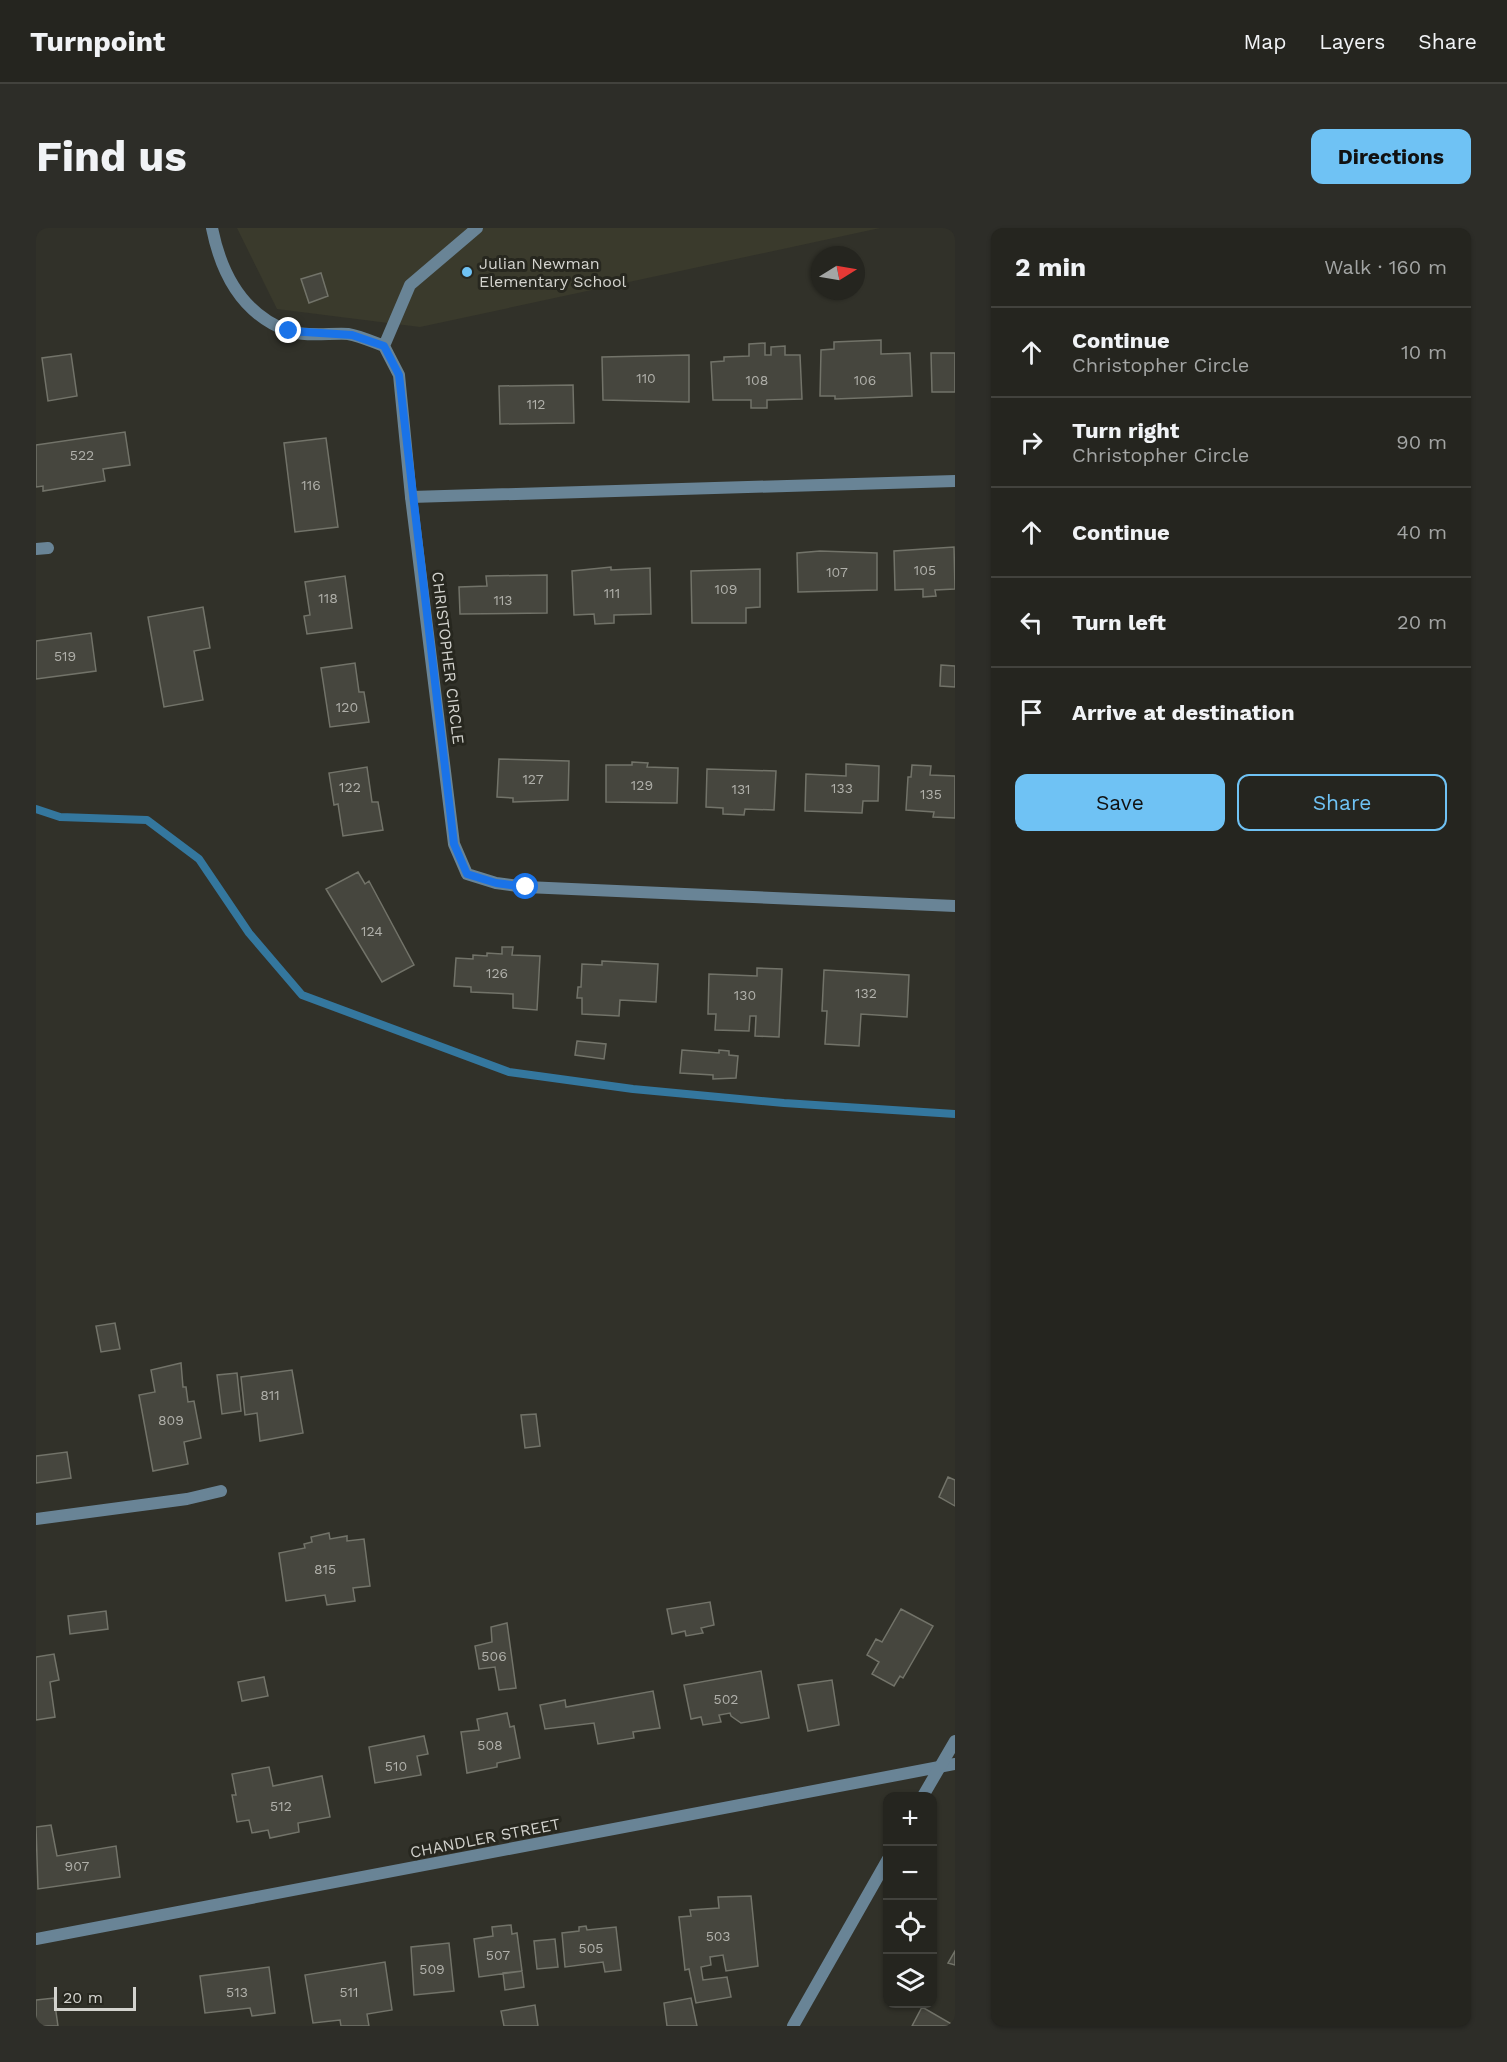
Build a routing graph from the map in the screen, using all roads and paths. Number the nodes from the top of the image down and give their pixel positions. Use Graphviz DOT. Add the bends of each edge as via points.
graph roads {
  1 [pos="212,228"];
  2 [pos="477,228"];
  3 [pos="384,346"];
  4 [pos="955,482"];
  5 [pos="411,497"];
  6 [pos="955,906"];
  7 [pos="221,1491"];
  8 [pos="36,1519"];
  9 [pos="955,1741"];
  10 [pos="955,1764"];
  11 [pos="940,1767"];
  12 [pos="926,1792"];
  13 [pos="883,1868"];
  14 [pos="36,1939"];
  15 [pos="793,2026"];
  1 -- 3 [label="street" via="217,254 231,285 251,310 289,331 352,335"];
  2 -- 3 [label="street" via="410,285"];
  3 -- 5 [label="street" via="399,375"];
  4 -- 5 [label="street"];
  5 -- 6 [label="street, CHRISTOPHER CIRCLE" via="454,844 467,874 526,887"];
  7 -- 8 [label="street"];
  9 -- 11 [label="street"];
  10 -- 11 [label="street, CHANDLER STREET"];
  11 -- 12 [label="street"];
  11 -- 14 [label="street, CHANDLER STREET"];
  13 -- 15 [label="street"];
}
